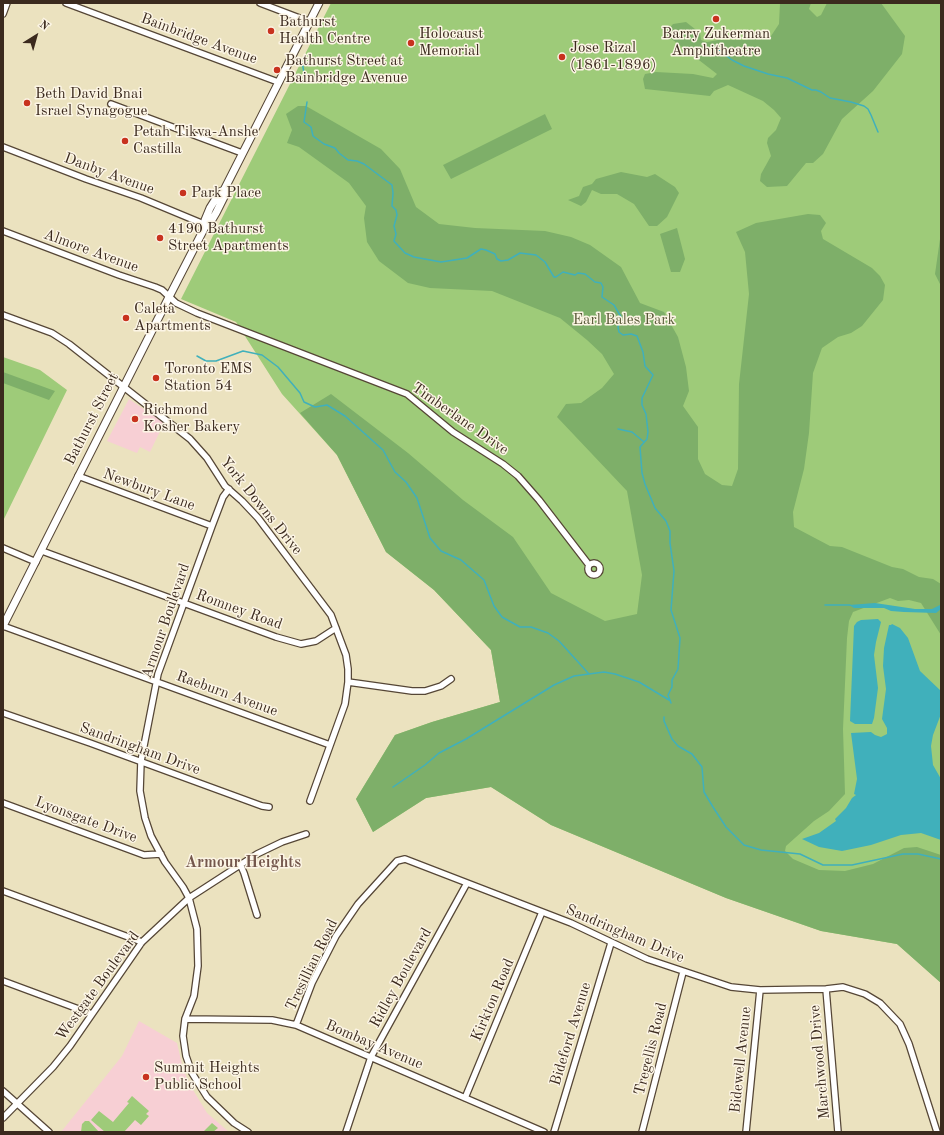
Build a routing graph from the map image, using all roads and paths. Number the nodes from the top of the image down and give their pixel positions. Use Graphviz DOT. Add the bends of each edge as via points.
graph roads {
  1 [pos="7,3"];
  2 [pos="66,3"];
  3 [pos="260,3"];
  4 [pos="319,3"];
  5 [pos="3,14"];
  6 [pos="310,22"];
  7 [pos="278,82"];
  8 [pos="111,104"];
  9 [pos="3,147"];
  10 [pos="242,153"];
  11 [pos="206,225"];
  12 [pos="3,231"];
  13 [pos="168,297"];
  14 [pos="3,315"];
  15 [pos="124,386"];
  16 [pos="78,476"];
  17 [pos="229,489"];
  18 [pos="212,526"];
  19 [pos="3,548"];
  20 [pos="42,551"];
  21 [pos="36,562"];
  22 [pos="589,566"];
  23 [pos="183,602"];
  24 [pos="3,626"];
  25 [pos="336,628"];
  26 [pos="451,679"];
  27 [pos="157,681"];
  28 [pos="348,682"];
  29 [pos="3,713"];
  30 [pos="330,745"];
  31 [pos="141,761"];
  32 [pos="310,801"];
  33 [pos="3,803"];
  34 [pos="269,807"];
  35 [pos="306,834"];
  36 [pos="161,854"];
  37 [pos="397,861"];
  38 [pos="240,864"];
  39 [pos="468,883"];
  40 [pos="3,891"];
  41 [pos="189,898"];
  42 [pos="542,912"];
  43 [pos="257,915"];
  44 [pos="142,942"];
  45 [pos="611,943"];
  46 [pos="683,972"];
  47 [pos="3,982"];
  48 [pos="826,989"];
  49 [pos="760,990"];
  50 [pos="92,1014"];
  51 [pos="185,1019"];
  52 [pos="296,1025"];
  53 [pos="371,1057"];
  54 [pos="3,1091"];
  55 [pos="465,1098"];
  56 [pos="17,1104"];
  57 [pos="3,1118"];
  58 [pos="941,1119"];
  59 [pos="934,1120"];
  60 [pos="49,1132"];
  61 [pos="248,1132"];
  62 [pos="346,1132"];
  63 [pos="544,1132"];
  64 [pos="554,1132"];
  65 [pos="642,1132"];
  66 [pos="746,1132"];
  67 [pos="838,1132"];
  68 [pos="937,1132"];
  1 -- 5 [label="street"];
  2 -- 7 [label="street, Bainbridge Avenue"];
  3 -- 6 [label="street"];
  4 -- 6 [label="main road, Bathurst Street"];
  6 -- 7 [label="main road, Bathurst Street"];
  7 -- 10 [label="main road, Bathurst Street"];
  8 -- 10 [label="street"];
  9 -- 11 [label="street, Danby Avenue"];
  10 -- 11 [label="main road, Bathurst Street" via="224,190 211,206 205,220"];
  11 -- 13 [label="main road, Bathurst Street"];
  12 -- 13 [label="street, Almore Avenue" via="155,287"];
  13 -- 15 [label="main road, Bathurst Street"];
  13 -- 22 [label="street, Timberlane Drive" via="198,313 407,394 453,432 518,476"];
  14 -- 15 [label="street, York Downs Drive" via="52,333"];
  15 -- 16 [label="main road, Bathurst Street"];
  15 -- 17 [label="street, York Downs Drive" via="190,438"];
  16 -- 18 [label="street, Newbury Lane"];
  16 -- 20 [label="main road, Bathurst Street"];
  17 -- 18 [label="street, Armour Boulevard"];
  17 -- 25 [label="street, York Downs Drive" via="258,518 331,614"];
  18 -- 23 [label="street, Armour Boulevard"];
  19 -- 21 [label="street"];
  20 -- 21 [label="main road, Bathurst Street"];
  20 -- 23 [label="street, Romney Road"];
  21 -- 24 [label="main road, Bathurst Street"];
  23 -- 25 [label="street, Romney Road" via="300,644 316,641"];
  23 -- 27 [label="street, Armour Boulevard"];
  24 -- 27 [label="street, Raeburn Avenue"];
  25 -- 28 [label="street, York Downs Drive" via="346,655"];
  26 -- 28 [label="street" via="441,686 412,691"];
  27 -- 30 [label="street, Raeburn Avenue"];
  27 -- 31 [label="street, Armour Boulevard"];
  28 -- 30 [label="street, York Downs Drive" via="345,704"];
  29 -- 31 [label="street, Sandringham Drive"];
  30 -- 32 [label="street, York Downs Drive"];
  31 -- 34 [label="street, Sandringham Drive"];
  31 -- 36 [label="street, Armour Boulevard" via="140,791 145,818"];
  33 -- 36 [label="street, Lyonsgate Drive" via="144,855"];
  35 -- 38 [label="street, Westgate Boulevard" via="276,845"];
  36 -- 41 [label="street, Armour Boulevard"];
  37 -- 39 [label="street, Sandringham Drive" via="405,859"];
  37 -- 52 [label="street, Tresillian Road" via="358,904 336,936 312,983"];
  38 -- 41 [label="street, Westgate Boulevard"];
  38 -- 43 [label="street"];
  39 -- 42 [label="street, Sandringham Drive"];
  39 -- 53 [label="street, Ridley Boulevard"];
  40 -- 44 [label="street"];
  41 -- 44 [label="street, Westgate Boulevard"];
  41 -- 51 [label="street, Armour Boulevard" via="197,929 198,966 194,996"];
  42 -- 45 [label="street, Sandringham Drive"];
  42 -- 55 [label="street, Kirkton Road"];
  44 -- 50 [label="street, Westgate Boulevard"];
  45 -- 46 [label="street, Sandringham Drive"];
  45 -- 64 [label="street, Bideford Avenue"];
  46 -- 49 [label="street, Sandringham Drive" via="731,987"];
  46 -- 65 [label="street, Tregellis Road"];
  47 -- 50 [label="street"];
  48 -- 49 [label="street, Sandringham Drive"];
  48 -- 59 [label="street, Sandringham Drive" via="843,987 865,994 880,1003 900,1024"];
  48 -- 67 [label="street, Marchwood Drive"];
  49 -- 66 [label="street, Bidewell Avenue"];
  50 -- 56 [label="street, Westgate Boulevard" via="61,1056"];
  51 -- 52 [label="street, Bombay Avenue" via="272,1020"];
  51 -- 61 [label="street, Armour Boulevard" via="183,1036 186,1056 202,1091 234,1123"];
  52 -- 53 [label="street, Bombay Avenue"];
  53 -- 55 [label="street, Bombay Avenue"];
  53 -- 62 [label="street, Ridley Boulevard"];
  54 -- 56 [label="street"];
  55 -- 63 [label="street, Bombay Avenue"];
  56 -- 57 [label="street, Westgate Boulevard"];
  56 -- 60 [label="street"];
  58 -- 59 [label="street"];
  59 -- 68 [label="street, Sandringham Drive"];
}
